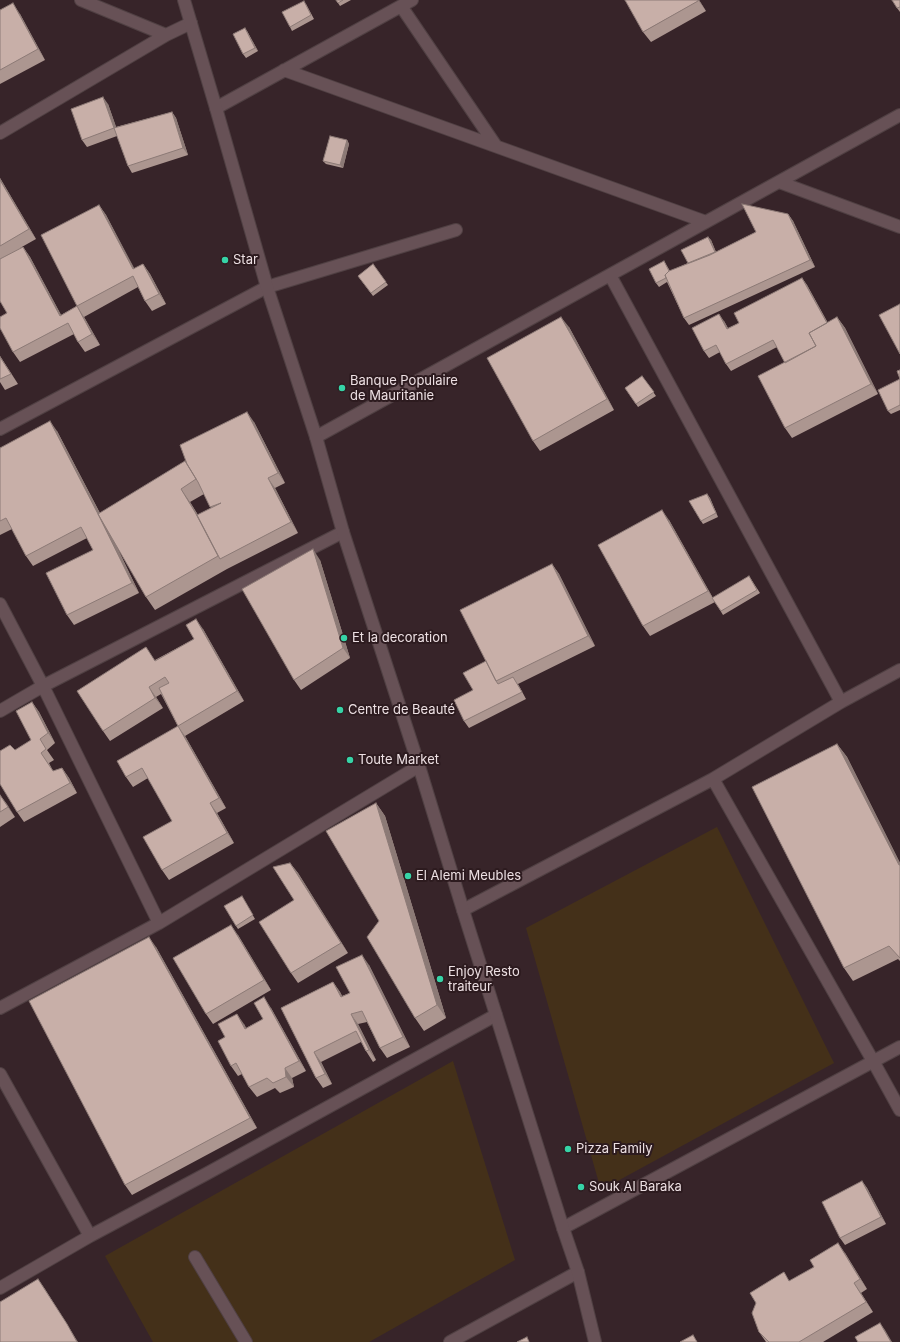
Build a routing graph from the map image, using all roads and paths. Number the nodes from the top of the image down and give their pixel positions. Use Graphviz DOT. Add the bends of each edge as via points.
graph roads {
  1 [pos="81,0"];
  2 [pos="184,0"];
  3 [pos="412,0"];
  4 [pos="401,6"];
  5 [pos="191,23"];
  6 [pos="166,35"];
  7 [pos="284,70"];
  8 [pos="216,108"];
  9 [pos="900,115"];
  10 [pos="0,133"];
  11 [pos="496,146"];
  12 [pos="779,182"];
  13 [pos="706,222"];
  14 [pos="900,227"];
  15 [pos="456,230"];
  16 [pos="610,274"];
  17 [pos="268,287"];
  18 [pos="0,428"];
  19 [pos="316,436"];
  20 [pos="343,532"];
  21 [pos="0,604"];
  22 [pos="900,670"];
  23 [pos="44,686"];
  24 [pos="841,702"];
  25 [pos="0,711"];
  26 [pos="420,766"];
  27 [pos="712,779"];
  28 [pos="463,910"];
  29 [pos="159,923"];
  30 [pos="0,1008"];
  31 [pos="496,1015"];
  32 [pos="900,1047"];
  33 [pos="873,1061"];
  34 [pos="0,1074"];
  35 [pos="900,1110"];
  36 [pos="563,1228"];
  37 [pos="90,1236"];
  38 [pos="195,1257"];
  39 [pos="578,1272"];
  40 [pos="0,1288"];
  41 [pos="246,1342"];
  42 [pos="450,1342"];
  43 [pos="596,1342"];
  1 -- 6 [label="street"];
  2 -- 5 [label="street"];
  3 -- 4 [label="street"];
  4 -- 7 [label="street"];
  4 -- 11 [label="street"];
  5 -- 6 [label="street"];
  5 -- 8 [label="street"];
  6 -- 10 [label="street"];
  7 -- 8 [label="street"];
  7 -- 11 [label="street"];
  8 -- 17 [label="street"];
  9 -- 12 [label="street"];
  11 -- 13 [label="street"];
  12 -- 13 [label="street"];
  12 -- 14 [label="street"];
  13 -- 16 [label="street"];
  15 -- 17 [label="street"];
  16 -- 19 [label="street"];
  16 -- 24 [label="street"];
  17 -- 18 [label="street"];
  17 -- 19 [label="street"];
  19 -- 20 [label="street"];
  20 -- 23 [label="street"];
  20 -- 26 [label="street"];
  21 -- 23 [label="street"];
  22 -- 24 [label="street"];
  23 -- 25 [label="street"];
  23 -- 29 [label="street"];
  24 -- 27 [label="street"];
  26 -- 28 [label="street"];
  26 -- 29 [label="street"];
  27 -- 28 [label="street"];
  27 -- 33 [label="street"];
  28 -- 31 [label="street"];
  29 -- 30 [label="street"];
  31 -- 36 [label="street"];
  31 -- 37 [label="street"];
  32 -- 33 [label="street"];
  33 -- 35 [label="street"];
  33 -- 36 [label="street"];
  34 -- 37 [label="street"];
  36 -- 39 [label="street"];
  37 -- 40 [label="street"];
  38 -- 41 [label="street"];
  39 -- 42 [label="street"];
  39 -- 43 [label="street"];
}
